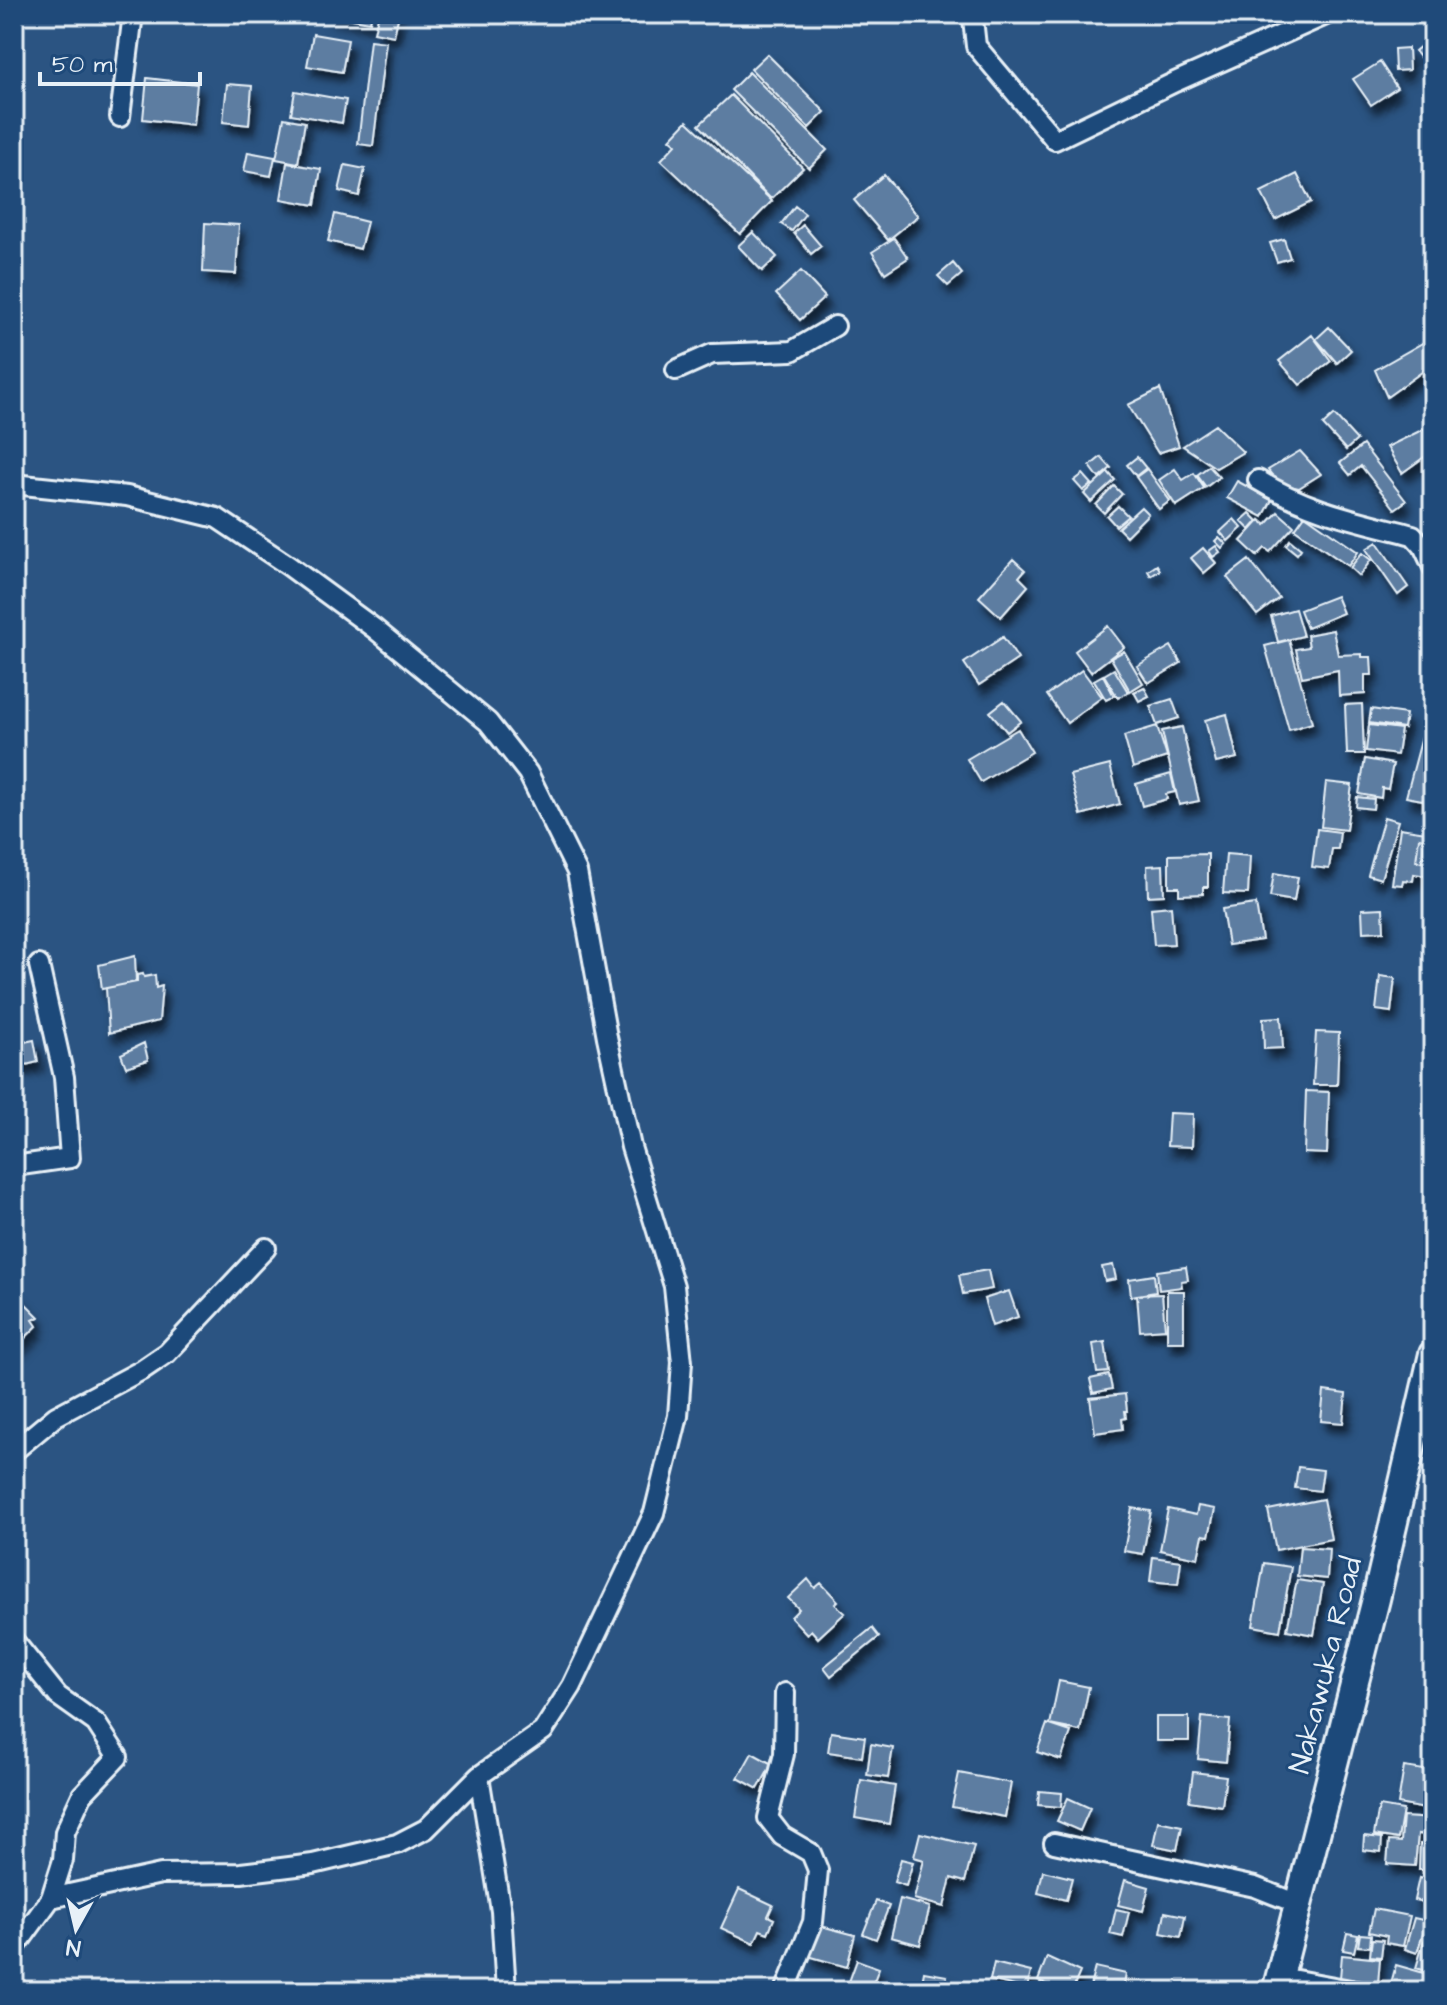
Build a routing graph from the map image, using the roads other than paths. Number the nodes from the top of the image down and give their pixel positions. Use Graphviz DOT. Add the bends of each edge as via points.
graph roads {
  1 [pos="133,14"];
  2 [pos="1328,14"];
  3 [pos="973,19"];
  4 [pos="120,117"];
  5 [pos="835,326"];
  6 [pos="676,370"];
  7 [pos="1258,480"];
  8 [pos="14,484"];
  9 [pos="1433,567"];
  10 [pos="39,965"];
  11 [pos="14,1167"];
  12 [pos="266,1248"];
  13 [pos="1431,1369"];
  14 [pos="14,1451"];
  15 [pos="14,1641"];
  16 [pos="785,1693"];
  17 [pos="479,1776"];
  18 [pos="1054,1843"];
  19 [pos="51,1898"];
  20 [pos="1298,1904"];
  21 [pos="14,1949"];
  22 [pos="1278,1984"];
  23 [pos="506,1991"];
  24 [pos="785,1991"];
  25 [pos="1356,1991"];
  1 -- 4 [label="street"];
  2 -- 3 [label="street" via="1055,140 976,46"];
  5 -- 6 [label="street" via="792,351 712,354"];
  7 -- 9 [label="street" via="1328,514 1413,535"];
  8 -- 17 [label="street" via="127,496 217,518 289,566 488,722 528,773 577,872 631,1147 674,1286 682,1362 678,1416 654,1513 572,1686 543,1731"];
  10 -- 11 [label="street" via="64,1077 70,1158"];
  12 -- 14 [label="street" via="167,1353 56,1416"];
  13 -- 20 [label="main road, Nakawuka Road"];
  15 -- 19 [label="street" via="58,1696 96,1723 118,1757 82,1795 65,1832"];
  16 -- 24 [label="street" via="784,1754 768,1818 782,1836 811,1853 818,1870 813,1922"];
  17 -- 19 [label="street" via="426,1829 397,1844 313,1864 241,1873 161,1874"];
  17 -- 23 [label="street" via="501,1911"];
  18 -- 20 [label="street" via="1241,1883"];
  19 -- 21 [label="street"];
  20 -- 22 [label="main road, Nakawuka Road"];
  22 -- 25 [label="street"];
}
